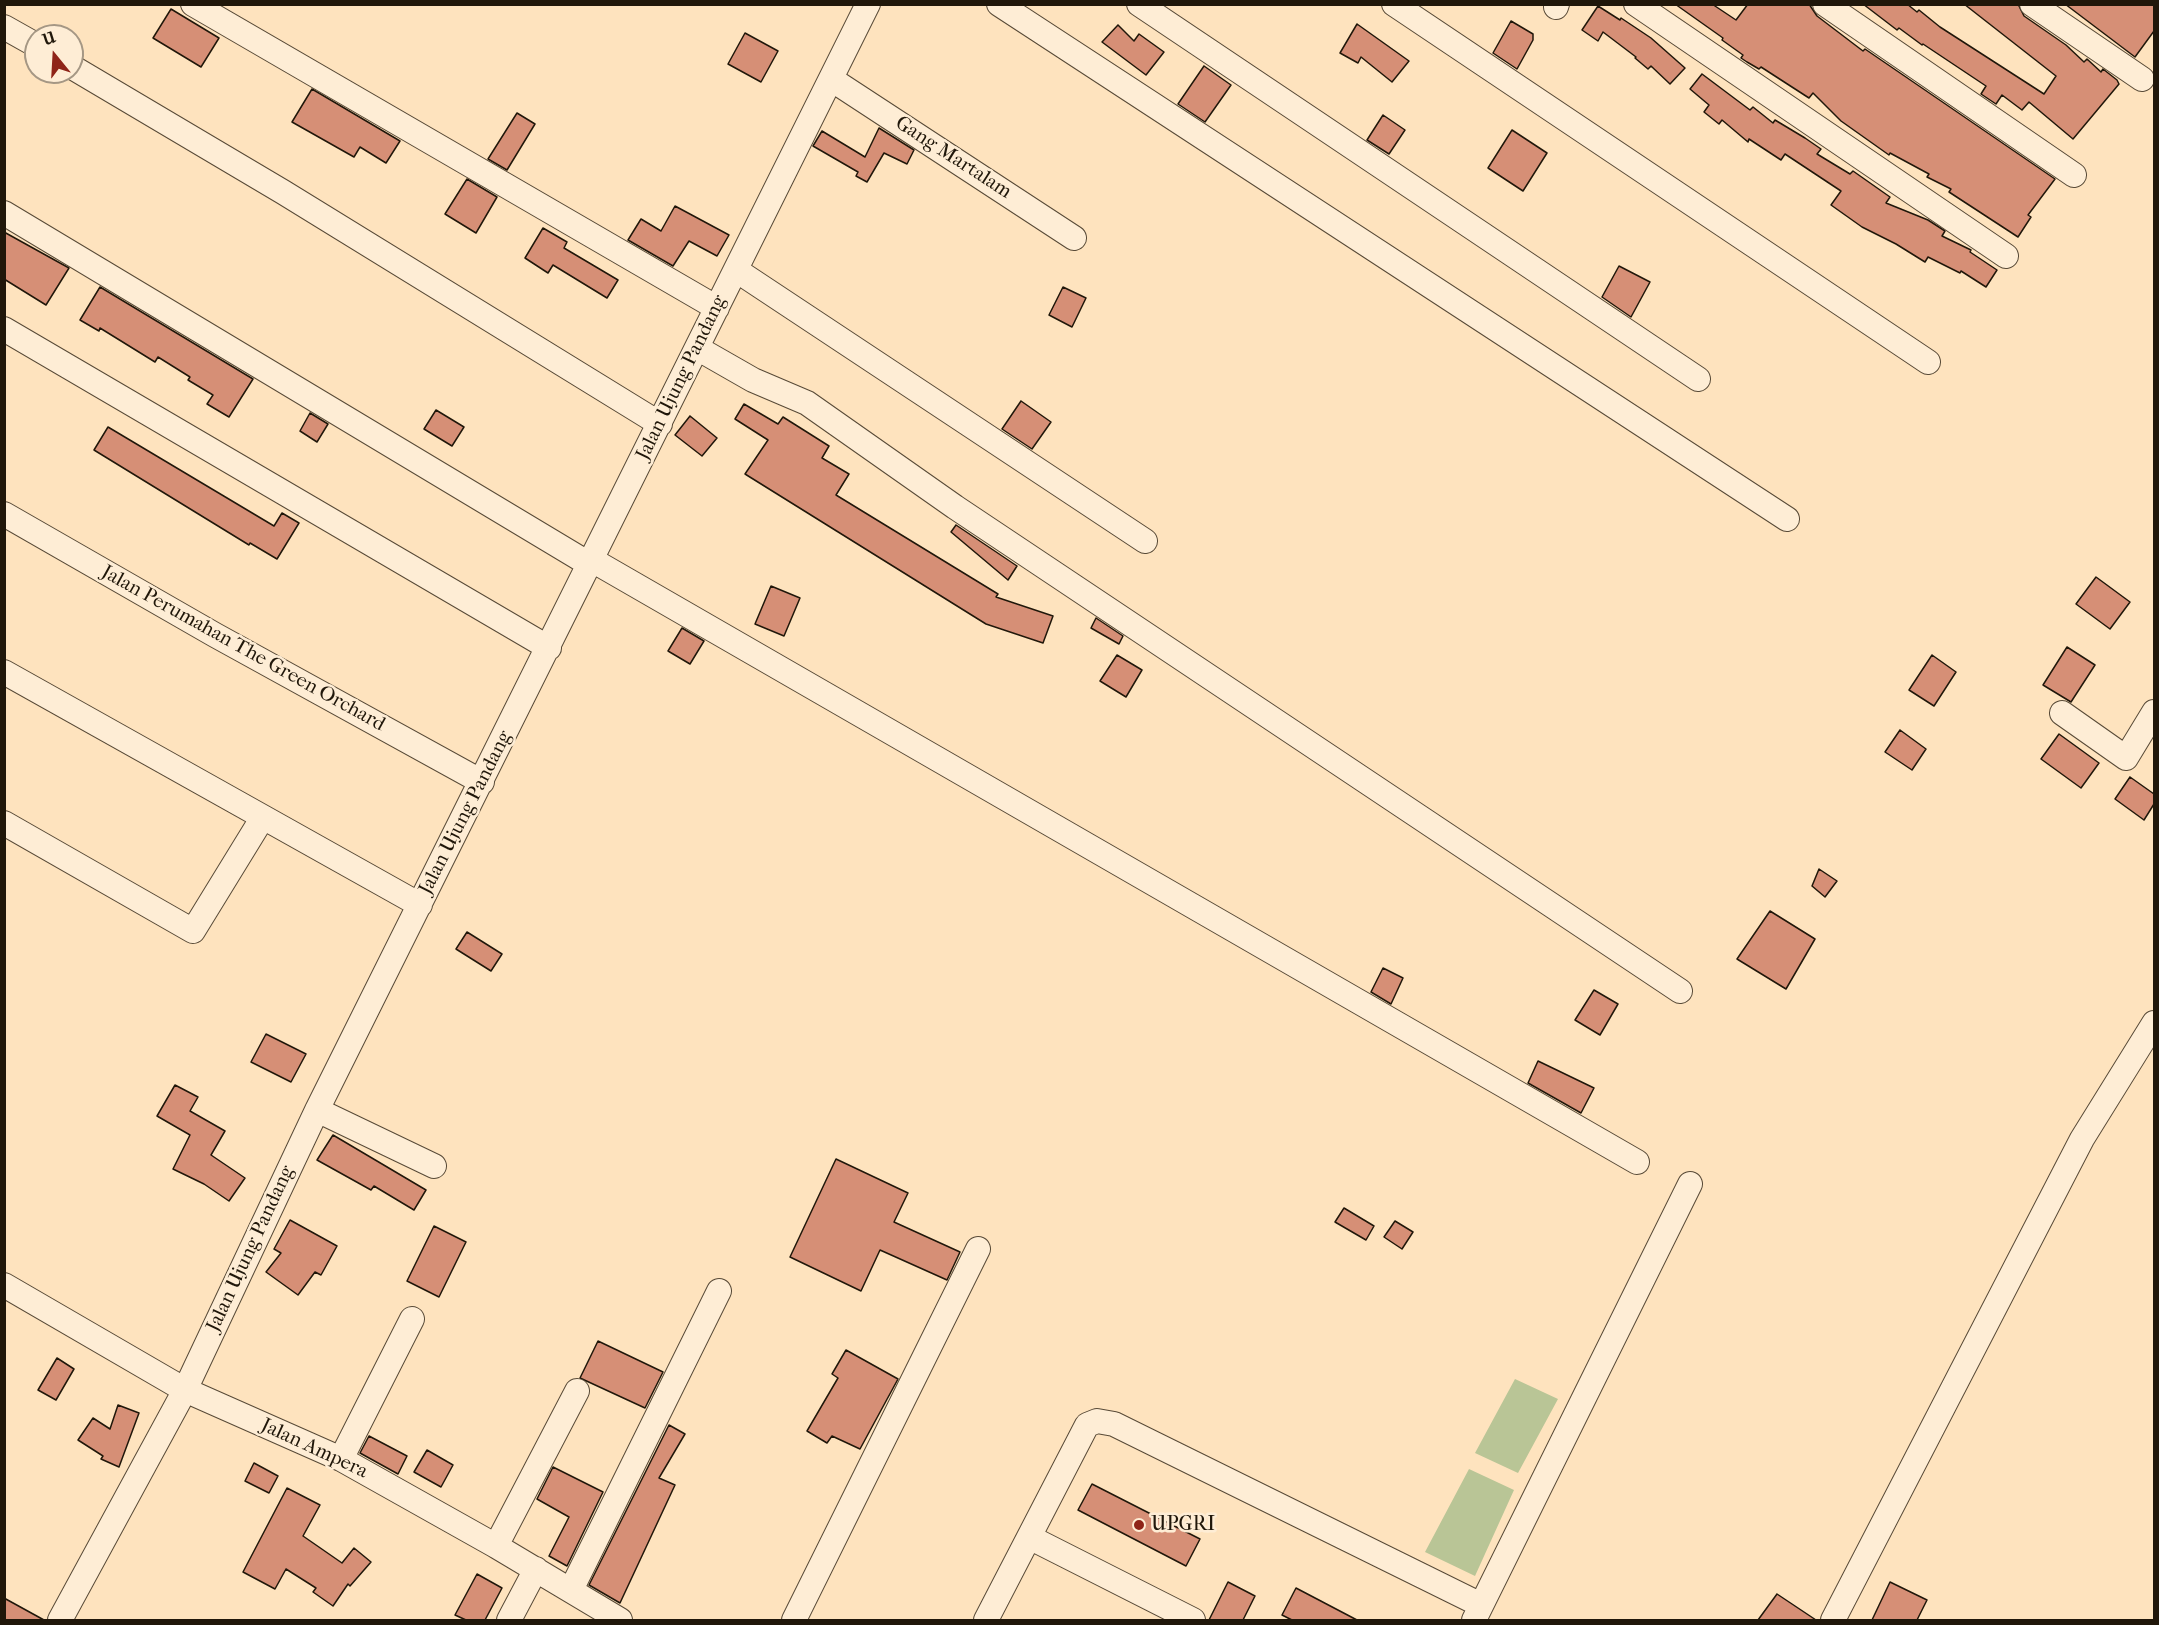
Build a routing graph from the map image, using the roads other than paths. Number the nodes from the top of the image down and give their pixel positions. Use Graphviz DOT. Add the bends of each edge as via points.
graph roads {
  1 [pos="193,4"];
  2 [pos="868,4"];
  3 [pos="999,4"];
  4 [pos="1139,4"];
  5 [pos="1394,4"];
  6 [pos="1636,4"];
  7 [pos="1825,4"];
  8 [pos="2032,4"];
  9 [pos="4,27"];
  10 [pos="24,38"];
  11 [pos="84,74"];
  12 [pos="831,79"];
  13 [pos="2142,79"];
  14 [pos="2074,175"];
  15 [pos="4,213"];
  16 [pos="1074,238"];
  17 [pos="2006,256"];
  18 [pos="736,270"];
  19 [pos="717,308"];
  20 [pos="4,329"];
  21 [pos="697,348"];
  22 [pos="1928,362"];
  23 [pos="1698,379"];
  24 [pos="660,424"];
  25 [pos="4,514"];
  26 [pos="1787,519"];
  27 [pos="1145,541"];
  28 [pos="590,562"];
  29 [pos="549,648"];
  30 [pos="4,672"];
  31 [pos="2154,712"];
  32 [pos="2062,713"];
  33 [pos="482,782"];
  34 [pos="263,817"];
  35 [pos="4,823"];
  36 [pos="420,905"];
  37 [pos="1680,991"];
  38 [pos="2154,1023"];
  39 [pos="317,1110"];
  40 [pos="1637,1162"];
  41 [pos="434,1166"];
  42 [pos="1690,1184"];
  43 [pos="978,1249"];
  44 [pos="4,1285"];
  45 [pos="719,1291"];
  46 [pos="412,1319"];
  47 [pos="185,1390"];
  48 [pos="577,1391"];
  49 [pos="341,1459"];
  50 [pos="1029,1537"];
  51 [pos="496,1546"];
  52 [pos="536,1569"];
  53 [pos="570,1590"];
  54 [pos="1477,1613"];
  55 [pos="60,1620"];
  56 [pos="508,1620"];
  57 [pos="620,1620"];
  58 [pos="794,1620"];
  59 [pos="986,1620"];
  60 [pos="1193,1620"];
  61 [pos="1833,1620"];
  1 -- 19 [label="street"];
  2 -- 12 [label="street, Jalan Ujung Pandang"];
  3 -- 26 [label="street"];
  4 -- 23 [label="street"];
  5 -- 22 [label="street"];
  6 -- 17 [label="street"];
  7 -- 14 [label="street"];
  8 -- 13 [label="street"];
  9 -- 10 [label="street"];
  11 -- 24 [label="street"];
  12 -- 16 [label="street, Gang Martalam"];
  12 -- 18 [label="street, Jalan Ujung Pandang"];
  15 -- 28 [label="street"];
  18 -- 19 [label="street, Jalan Ujung Pandang"];
  18 -- 27 [label="street"];
  19 -- 21 [label="street, Jalan Ujung Pandang"];
  20 -- 29 [label="street"];
  21 -- 24 [label="street, Jalan Ujung Pandang"];
  21 -- 37 [label="street" via="746,377 807,403 955,507"];
  24 -- 28 [label="street, Jalan Ujung Pandang"];
  25 -- 33 [label="street, Jalan Perumahan The Green Orchard"];
  28 -- 29 [label="street, Jalan Ujung Pandang"];
  28 -- 40 [label="street"];
  29 -- 33 [label="street, Jalan Ujung Pandang"];
  30 -- 34 [label="street"];
  31 -- 32 [label="street" via="2126,758"];
  33 -- 36 [label="street, Jalan Ujung Pandang"];
  34 -- 35 [label="street" via="193,931"];
  34 -- 36 [label="street"];
  36 -- 39 [label="street, Jalan Ujung Pandang"];
  38 -- 61 [label="street" via="2082,1139"];
  39 -- 41 [label="street"];
  39 -- 47 [label="street, Jalan Ujung Pandang"];
  42 -- 54 [label="street"];
  43 -- 58 [label="street"];
  44 -- 47 [label="street, Jalan Ampera"];
  45 -- 53 [label="street"];
  46 -- 49 [label="street"];
  47 -- 49 [label="street, Jalan Ampera"];
  47 -- 55 [label="street, Jalan Ujung Pandang"];
  48 -- 51 [label="street"];
  49 -- 51 [label="street, Jalan Ampera"];
  50 -- 54 [label="street" via="1087,1425 1097,1421 1114,1424"];
  50 -- 59 [label="street"];
  50 -- 60 [label="street"];
  51 -- 52 [label="street, Jalan Ampera"];
  52 -- 53 [label="street, Jalan Ampera"];
  52 -- 56 [label="street"];
  53 -- 57 [label="street, Jalan Ampera"];
}
